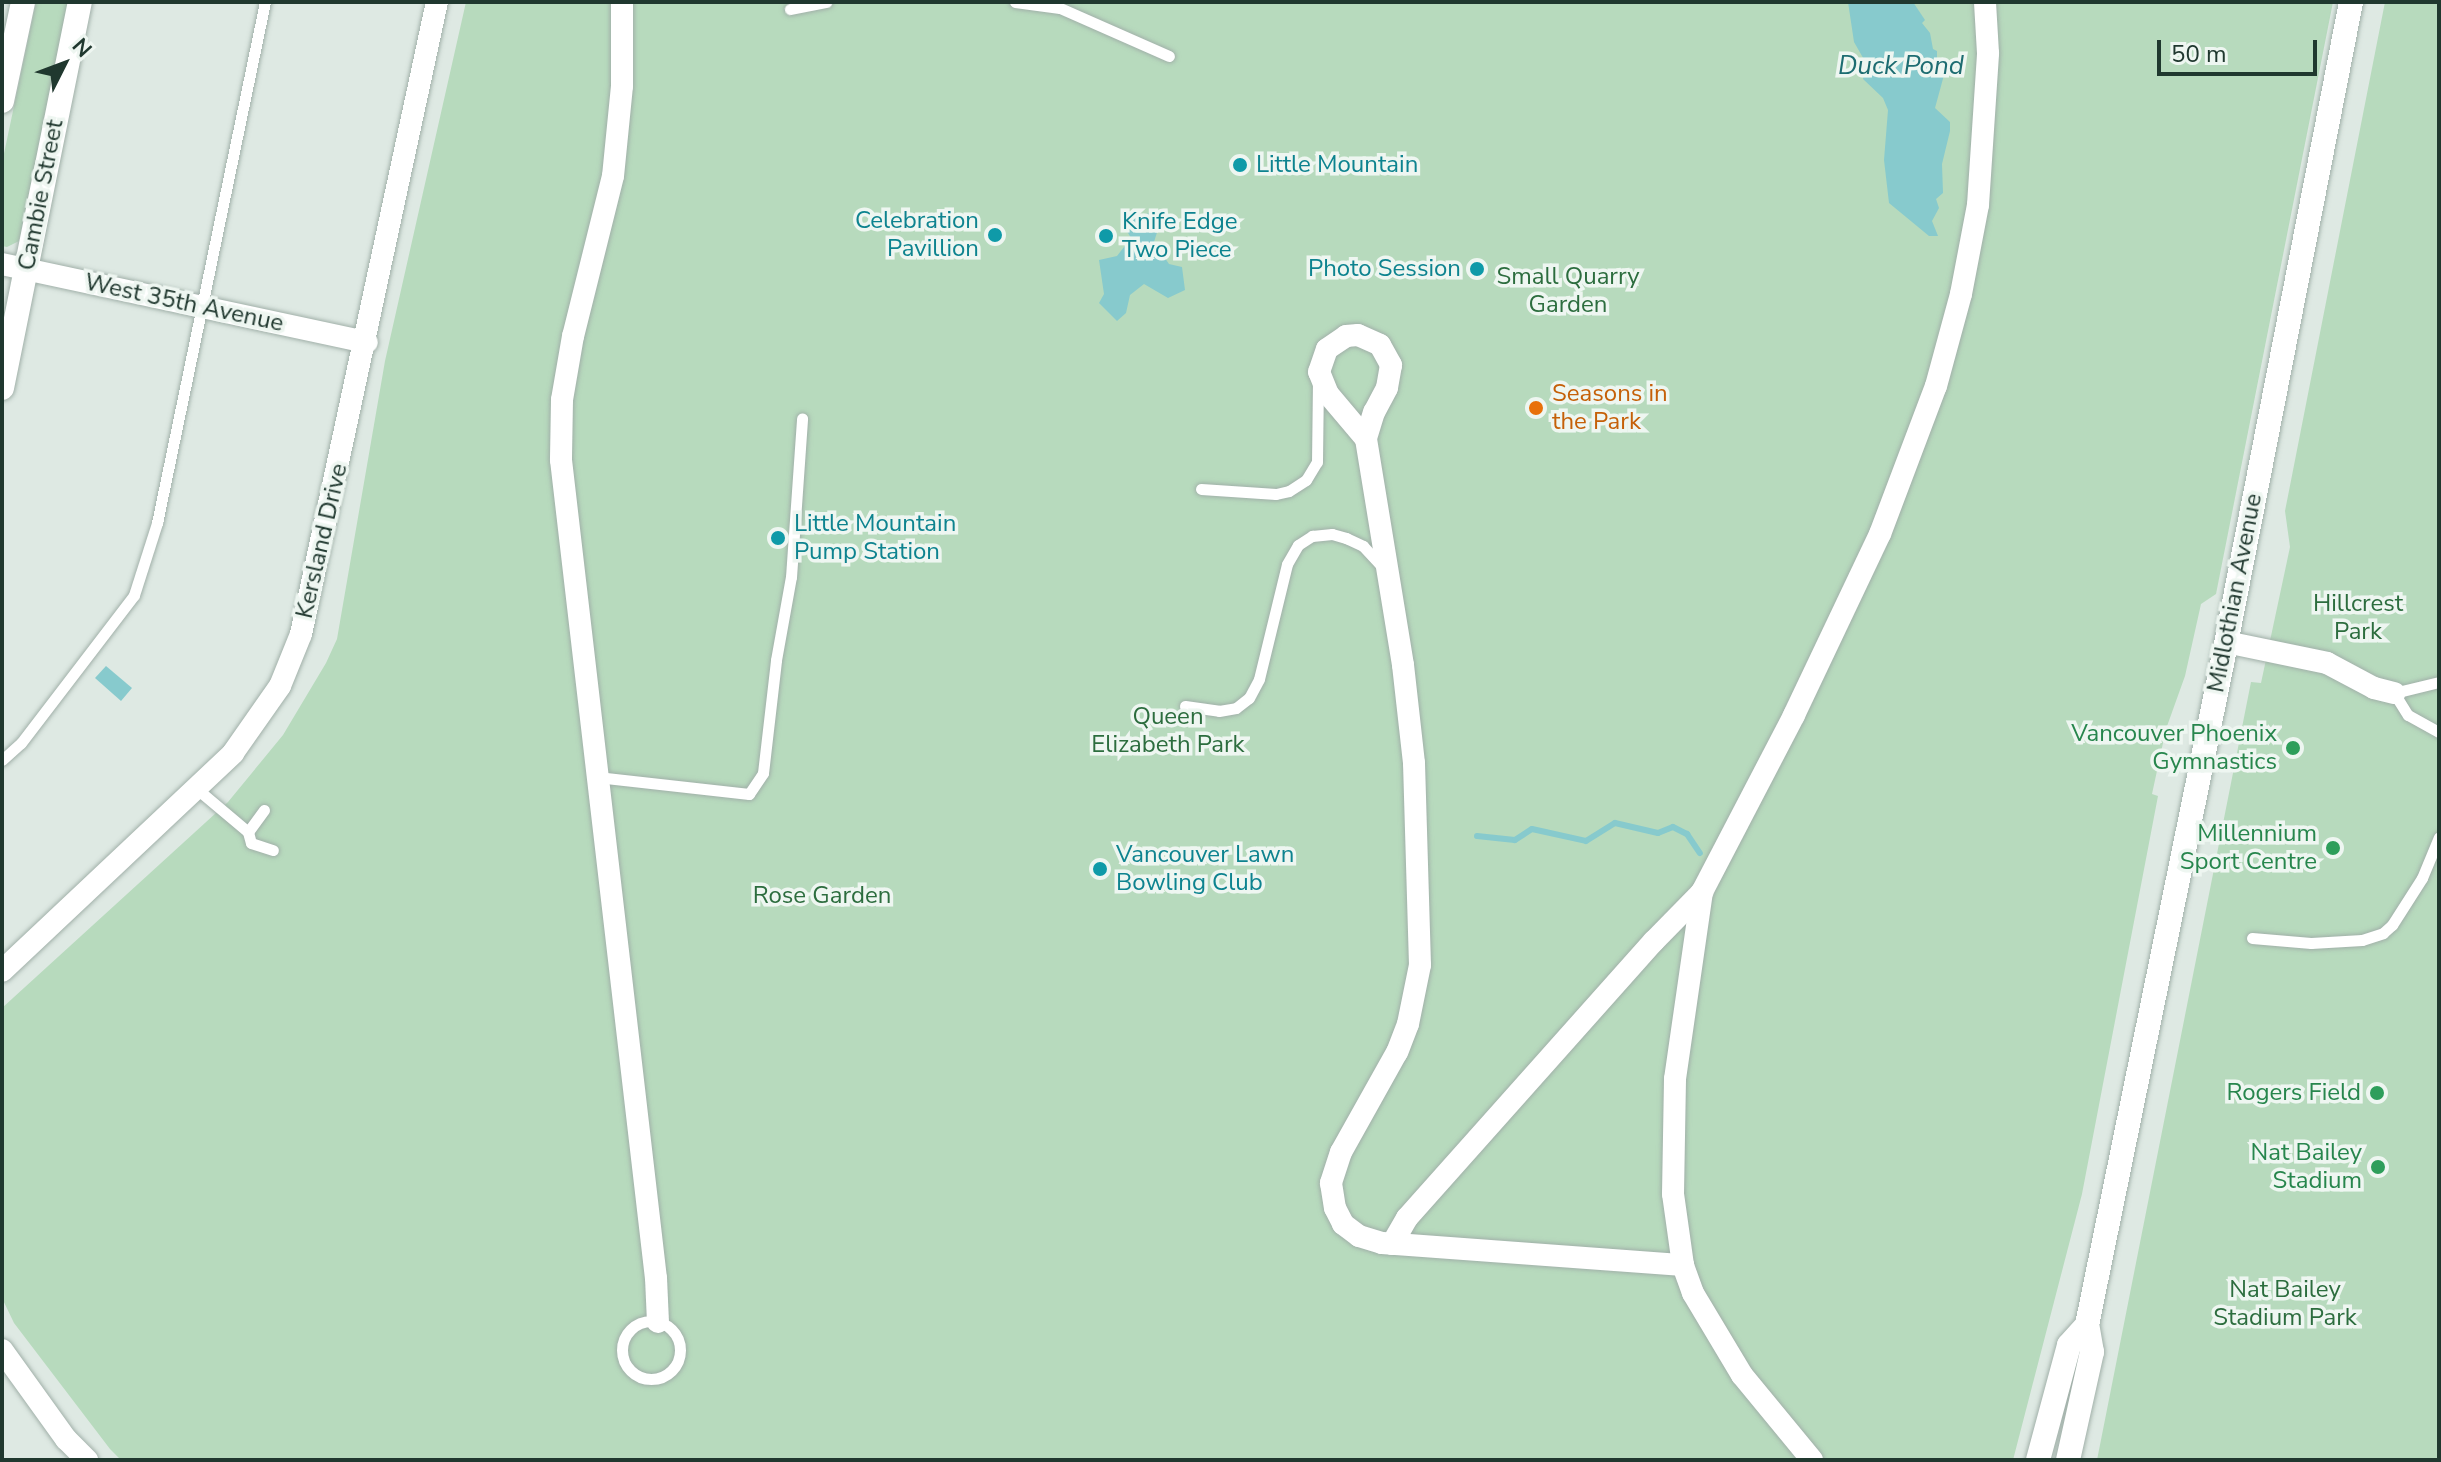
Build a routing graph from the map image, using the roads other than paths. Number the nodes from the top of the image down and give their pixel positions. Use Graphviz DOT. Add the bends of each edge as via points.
graph roads {
  1 [pos="23,2"];
  2 [pos="80,2"];
  3 [pos="265,2"];
  4 [pos="437,2"];
  5 [pos="622,2"];
  6 [pos="826,2"];
  7 [pos="1015,2"];
  8 [pos="1985,2"];
  9 [pos="2351,2"];
  10 [pos="790,9"];
  11 [pos="1169,56"];
  12 [pos="2,101"];
  13 [pos="14,267"];
  14 [pos="203,307"];
  15 [pos="367,342"];
  16 [pos="1319,372"];
  17 [pos="2,388"];
  18 [pos="802,418"];
  19 [pos="1366,439"];
  20 [pos="1201,489"];
  21 [pos="1388,573"];
  22 [pos="2226,642"];
  23 [pos="2439,682"];
  24 [pos="2394,693"];
  25 [pos="1185,706"];
  26 [pos="2439,732"];
  27 [pos="2,760"];
  28 [pos="597,777"];
  29 [pos="197,789"];
  30 [pos="264,810"];
  31 [pos="248,832"];
  32 [pos="2439,837"];
  33 [pos="273,850"];
  34 [pos="1702,892"];
  35 [pos="2252,938"];
  36 [pos="2,971"];
  37 [pos="1392,1244"];
  38 [pos="1683,1265"];
  39 [pos="658,1322"];
  40 [pos="2087,1325"];
  41 [pos="2,1350"];
  42 [pos="87,1460"];
  43 [pos="1812,1460"];
  44 [pos="2038,1460"];
  45 [pos="2068,1460"];
  1 -- 12 [label="street"];
  2 -- 13 [label="street, Cambie Street"];
  3 -- 14 [label="lane"];
  4 -- 15 [label="street, Kersland Drive"];
  5 -- 28 [label="street" via="622,86 613,176 562,400 561,460"];
  6 -- 10 [label="lane"];
  7 -- 11 [label="lane" via="1060,8"];
  8 -- 34 [label="street" via="1988,53 1978,205 1936,386 1880,534"];
  9 -- 22 [label="street, Midlothian Avenue"];
  13 -- 14 [label="street, West 35th Avenue"];
  13 -- 17 [label="street, Cambie Street"];
  14 -- 15 [label="street, West 35th Avenue"];
  14 -- 27 [label="lane" via="157,523 134,595 21,743"];
  15 -- 29 [label="street, Kersland Drive" via="301,634 280,686 233,753"];
  16 -- 19 [label="street" via="1328,394"];
  16 -- 19 [label="street" via="1327,349 1346,336 1370,338 1387,354 1391,377"];
  16 -- 20 [label="lane" via="1317,462 1306,480 1276,494"];
  18 -- 28 [label="lane" via="791,577 763,773 749,794"];
  19 -- 21 [label="street"];
  21 -- 25 [label="lane" via="1363,546 1346,538 1312,536 1298,545 1287,564 1259,679 1249,698 1236,708 1219,711"];
  21 -- 37 [label="street" via="1414,763 1420,965 1397,1052 1341,1152 1331,1183 1343,1224 1359,1236"];
  22 -- 24 [label="street" via="2327,663"];
  22 -- 40 [label="street, Midlothian Avenue"];
  23 -- 24 [label="lane"];
  24 -- 26 [label="lane" via="2408,715"];
  28 -- 39 [label="street"];
  29 -- 31 [label="lane"];
  29 -- 36 [label="street, Kersland Drive"];
  30 -- 31 [label="lane"];
  31 -- 33 [label="lane" via="251,843"];
  32 -- 35 [label="lane" via="2422,878 2383,933 2362,940 2311,943"];
  34 -- 37 [label="street" via="1407,1218"];
  34 -- 38 [label="street" via="1675,1079 1673,1194"];
  37 -- 38 [label="street"];
  38 -- 43 [label="street" via="1693,1293 1742,1375"];
  39 -- 39 [label="lane" via="635,1326 623,1344 628,1367 647,1379 668,1373 680,1355 675,1334"];
  40 -- 44 [label="street, Midlothian Avenue" via="2069,1345"];
  40 -- 45 [label="street, Midlothian Avenue" via="2092,1352"];
  41 -- 42 [label="street"];
}
